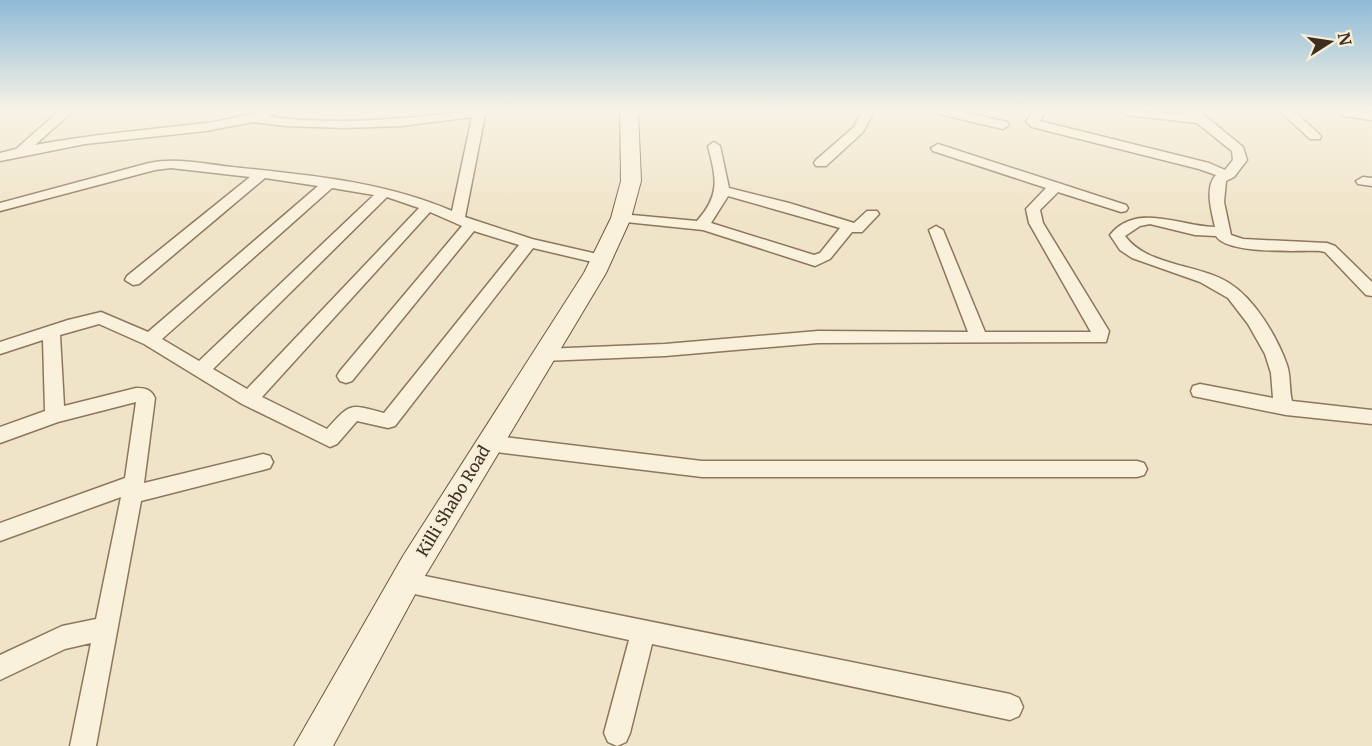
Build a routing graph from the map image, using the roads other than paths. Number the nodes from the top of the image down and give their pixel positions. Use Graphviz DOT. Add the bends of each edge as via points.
graph roads {
  1 [pos="26,146"];
  2 [pos="53,146"];
  3 [pos="477,146"];
  4 [pos="630,146"];
  5 [pos="714,146"];
  6 [pos="840,146"];
  7 [pos="1123,146"];
  8 [pos="1233,146"];
  9 [pos="938,148"];
  10 [pos="18,153"];
  11 [pos="0,158"];
  12 [pos="821,163"];
  13 [pos="262,174"];
  14 [pos="1227,175"];
  15 [pos="328,185"];
  16 [pos="1056,186"];
  17 [pos="724,191"];
  18 [pos="385,192"];
  19 [pos="428,206"];
  20 [pos="0,207"];
  21 [pos="1121,208"];
  22 [pos="872,214"];
  23 [pos="621,218"];
  24 [pos="464,222"];
  25 [pos="700,226"];
  26 [pos="849,227"];
  27 [pos="936,230"];
  28 [pos="1223,232"];
  29 [pos="529,243"];
  30 [pos="601,260"];
  31 [pos="133,280"];
  32 [pos="1372,291"];
  33 [pos="51,332"];
  34 [pos="979,338"];
  35 [pos="150,340"];
  36 [pos="0,348"];
  37 [pos="543,355"];
  38 [pos="201,370"];
  39 [pos="346,376"];
  40 [pos="1200,391"];
  41 [pos="249,399"];
  42 [pos="1286,408"];
  43 [pos="55,415"];
  44 [pos="1372,417"];
  45 [pos="0,435"];
  46 [pos="488,443"];
  47 [pos="263,462"];
  48 [pos="1137,469"];
  49 [pos="133,489"];
  50 [pos="0,532"];
  51 [pos="405,582"];
  52 [pos="106,628"];
  53 [pos="643,632"];
  54 [pos="0,668"];
  55 [pos="1010,707"];
  56 [pos="617,733"];
  57 [pos="83,746"];
  58 [pos="313,746"];
  1 -- 10 [label="street"];
  2 -- 10 [label="street"];
  3 -- 24 [label="street"];
  4 -- 23 [label="street, Killi Shabo Road" via="631,181"];
  5 -- 17 [label="street"];
  6 -- 12 [label="street"];
  7 -- 14 [label="street"];
  8 -- 14 [label="street" via="1240,160"];
  9 -- 16 [label="street"];
  10 -- 11 [label="street"];
  13 -- 15 [label="street"];
  13 -- 20 [label="street" via="171,164 154,166"];
  13 -- 31 [label="street"];
  14 -- 28 [label="street" via="1219,179 1217,202"];
  15 -- 18 [label="street"];
  15 -- 35 [label="street"];
  16 -- 21 [label="street"];
  16 -- 34 [label="street" via="1033,209 1036,223 1100,331 1100,338"];
  17 -- 25 [label="street" via="717,209"];
  17 -- 26 [label="street"];
  18 -- 19 [label="street"];
  18 -- 38 [label="street"];
  19 -- 24 [label="street"];
  19 -- 41 [label="street"];
  22 -- 26 [label="street" via="857,229"];
  23 -- 25 [label="street"];
  23 -- 30 [label="street, Killi Shabo Road"];
  24 -- 29 [label="street"];
  24 -- 39 [label="street"];
  25 -- 26 [label="street" via="815,261 825,256"];
  27 -- 34 [label="street"];
  28 -- 32 [label="street" via="1230,241 1243,244 1330,249"];
  28 -- 42 [label="street" via="1196,231 1150,220 1136,223 1117,235 1137,256 1208,280 1234,294 1268,342 1280,371 1280,395"];
  29 -- 30 [label="street"];
  29 -- 41 [label="street" via="388,421 355,413 330,439"];
  30 -- 37 [label="street, Killi Shabo Road"];
  33 -- 35 [label="street" via="101,318"];
  33 -- 36 [label="street"];
  33 -- 43 [label="street"];
  34 -- 37 [label="street" via="818,337"];
  35 -- 38 [label="street"];
  37 -- 46 [label="street, Killi Shabo Road"];
  38 -- 41 [label="street"];
  40 -- 42 [label="street"];
  42 -- 44 [label="street"];
  43 -- 45 [label="street"];
  43 -- 49 [label="street" via="143,395 146,398"];
  46 -- 48 [label="street" via="702,469"];
  46 -- 51 [label="street, Killi Shabo Road"];
  47 -- 49 [label="street"];
  49 -- 50 [label="street"];
  49 -- 52 [label="street"];
  51 -- 53 [label="street"];
  51 -- 58 [label="street, Killi Shabo Road"];
  52 -- 54 [label="street" via="62,638"];
  52 -- 57 [label="street"];
  53 -- 55 [label="street"];
  53 -- 56 [label="street"];
}
